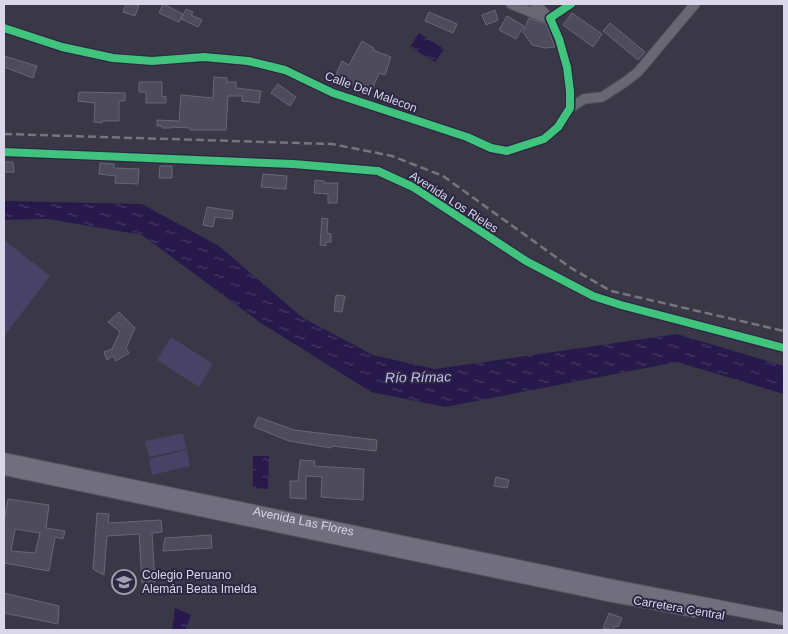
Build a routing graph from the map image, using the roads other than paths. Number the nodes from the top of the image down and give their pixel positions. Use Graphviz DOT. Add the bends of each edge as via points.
graph roads {
  1 [pos="511,4"];
  2 [pos="535,4"];
  3 [pos="571,4"];
  4 [pos="695,4"];
  5 [pos="550,18"];
  6 [pos="4,28"];
  7 [pos="570,108"];
  8 [pos="4,152"];
  9 [pos="784,348"];
  10 [pos="4,459"];
  11 [pos="4,469"];
  12 [pos="278,521"];
  13 [pos="604,589"];
  14 [pos="784,619"];
  15 [pos="784,627"];
  1 -- 5 [label="street"];
  2 -- 5 [label="street"];
  3 -- 5 [label="street"];
  4 -- 7 [label="street" via="626,82 602,97 584,99"];
  5 -- 7 [label="street" via="567,67"];
  6 -- 7 [label="street, Calle Del Malecon" via="62,47 113,58 152,61 204,57 248,61 285,70 333,93 507,151 544,139 558,127"];
  8 -- 9 [label="street, Avenida Los Rieles" via="293,164 378,171 413,187 526,261 592,296"];
  10 -- 12 [label="highway, Avenida Las Flores"];
  11 -- 12 [label="highway, Avenida Las Flores"];
  12 -- 13 [label="highway, Avenida Las Flores"];
  13 -- 14 [label="highway, Carretera Central"];
  13 -- 15 [label="highway, Carretera Central"];
}
